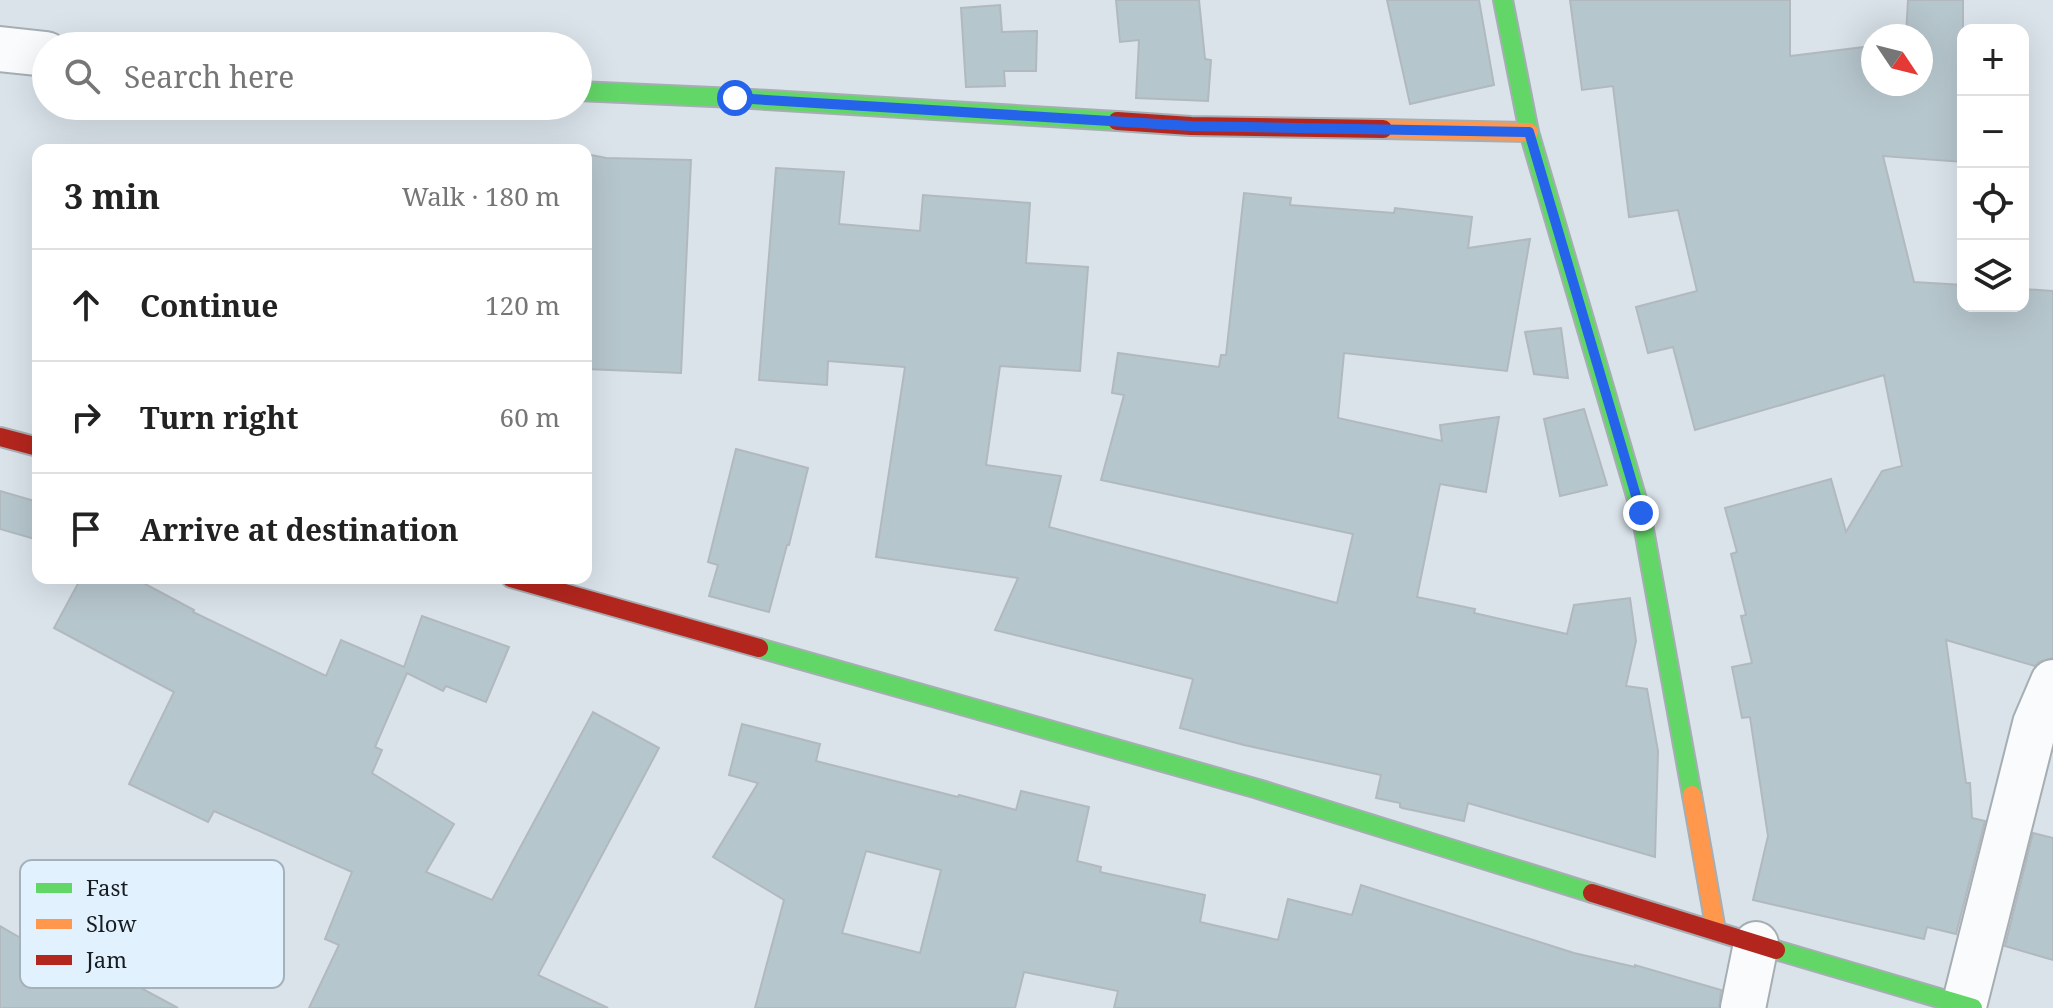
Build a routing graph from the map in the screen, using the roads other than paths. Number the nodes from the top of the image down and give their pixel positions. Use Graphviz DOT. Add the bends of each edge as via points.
graph roads {
  1 [pos="1503,0"];
  2 [pos="0,49"];
  3 [pos="32,52"];
  4 [pos="592,92"];
  5 [pos="1529,132"];
  6 [pos="0,437"];
  7 [pos="32,445"];
  8 [pos="532,584"];
  9 [pos="2053,682"];
  10 [pos="1736,937"];
  11 [pos="1968,1007"];
  12 [pos="1743,1008"];
  1 -- 5 [label="street"];
  2 -- 3 [label="street"];
  4 -- 5 [label="street" via="1191,126"];
  5 -- 10 [label="street" via="1641,513"];
  6 -- 7 [label="street"];
  8 -- 10 [label="street" via="1258,789"];
  9 -- 11 [label="street" via="2035,724"];
  10 -- 11 [label="street"];
  10 -- 12 [label="street"];
}
